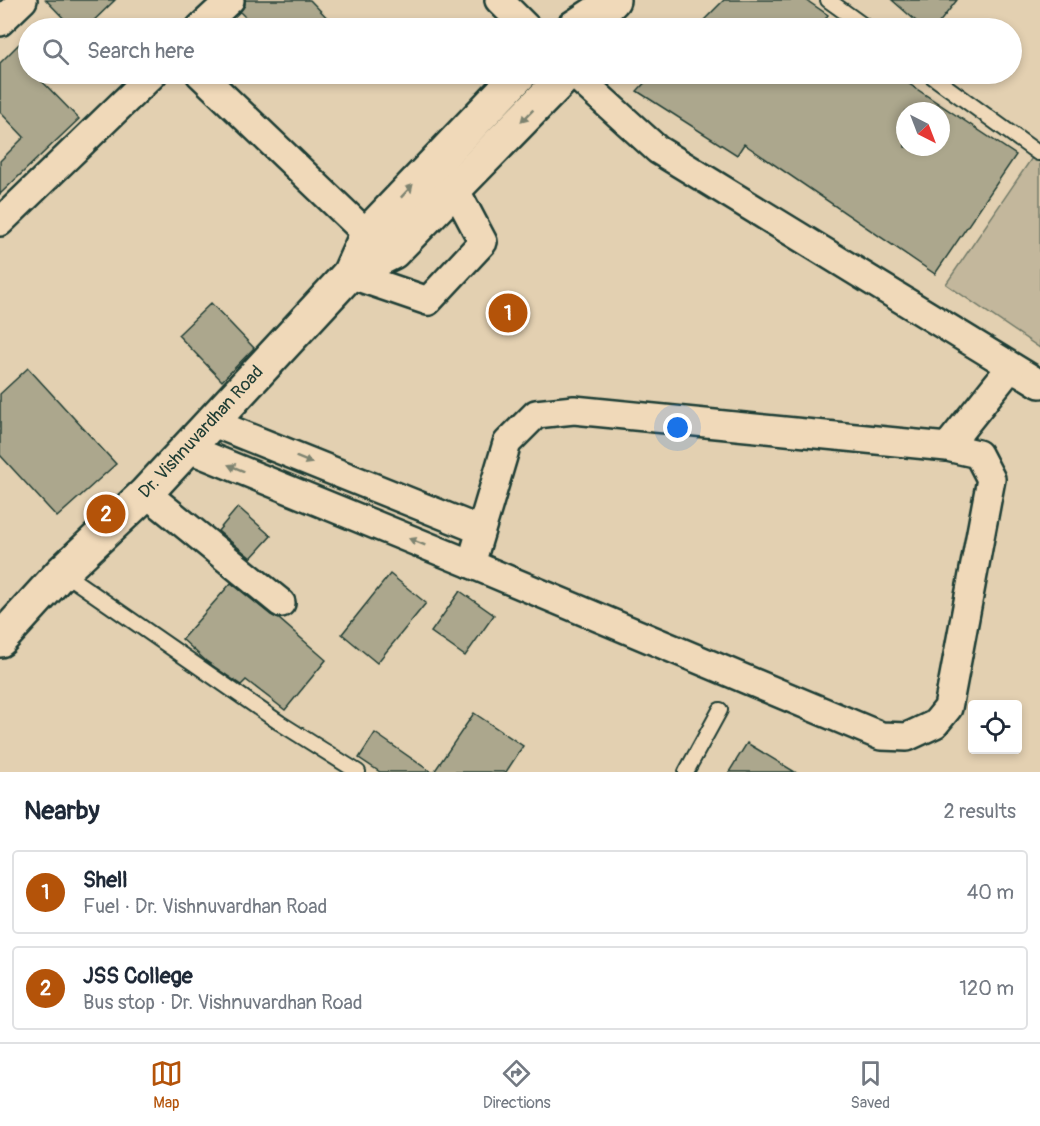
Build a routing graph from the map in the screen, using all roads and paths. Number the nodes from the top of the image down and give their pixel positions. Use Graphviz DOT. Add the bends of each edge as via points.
graph roads {
  1 [pos="23,0"];
  2 [pos="230,0"];
  3 [pos="499,0"];
  4 [pos="828,0"];
  5 [pos="211,18"];
  6 [pos="517,18"];
  7 [pos="853,18"];
  8 [pos="0,22"];
  9 [pos="143,84"];
  10 [pos="210,84"];
  11 [pos="510,84"];
  12 [pos="557,84"];
  13 [pos="585,84"];
  14 [pos="943,84"];
  15 [pos="1038,153"];
  16 [pos="455,189"];
  17 [pos="0,222"];
  18 [pos="367,234"];
  19 [pos="393,252"];
  20 [pos="349,274"];
  21 [pos="1011,367"];
  22 [pos="1040,384"];
  23 [pos="211,422"];
  24 [pos="947,447"];
  25 [pos="187,448"];
  26 [pos="146,493"];
  27 [pos="480,530"];
  28 [pos="471,564"];
  29 [pos="62,572"];
  30 [pos="281,603"];
  31 [pos="0,640"];
  32 [pos="720,710"];
  33 [pos="358,772"];
  34 [pos="686,772"];
  1 -- 8 [label="street"];
  2 -- 5 [label="street"];
  3 -- 6 [label="street"];
  4 -- 7 [label="lane"];
  9 -- 17 [label="street"];
  10 -- 18 [label="street"];
  18 -- 11 [label="main road, Dr. Vishnuvardhan Road, one-way"];
  12 -- 16 [label="main road, Dr. Vishnuvardhan Road, one-way"];
  13 -- 21 [label="street" via="658,150"];
  14 -- 15 [label="lane"];
  16 -- 19 [label="main road, Dr. Vishnuvardhan Road"];
  16 -- 20 [label="street" via="483,242 428,301"];
  18 -- 19 [label="street"];
  18 -- 20 [label="main road, Dr. Vishnuvardhan Road"];
  19 -- 20 [label="main road, Dr. Vishnuvardhan Road"];
  20 -- 23 [label="main road, Dr. Vishnuvardhan Road"];
  21 -- 22 [label="street"];
  21 -- 24 [label="street"];
  23 -- 25 [label="main road, Dr. Vishnuvardhan Road"];
  23 -- 27 [label="street, one-way"];
  24 -- 27 [label="street" via="574,410 536,414 507,443"];
  24 -- 28 [label="street" via="978,454 991,479 948,708 934,723 907,737 881,736"];
  25 -- 26 [label="main road, Dr. Vishnuvardhan Road"];
  28 -- 25 [label="street, one-way"];
  26 -- 29 [label="main road, Dr. Vishnuvardhan Road"];
  26 -- 30 [label="street"];
  27 -- 28 [label="street"];
  29 -- 31 [label="main road, Dr. Vishnuvardhan Road"];
  29 -- 33 [label="lane" via="280,723"];
  32 -- 34 [label="lane"];
}
